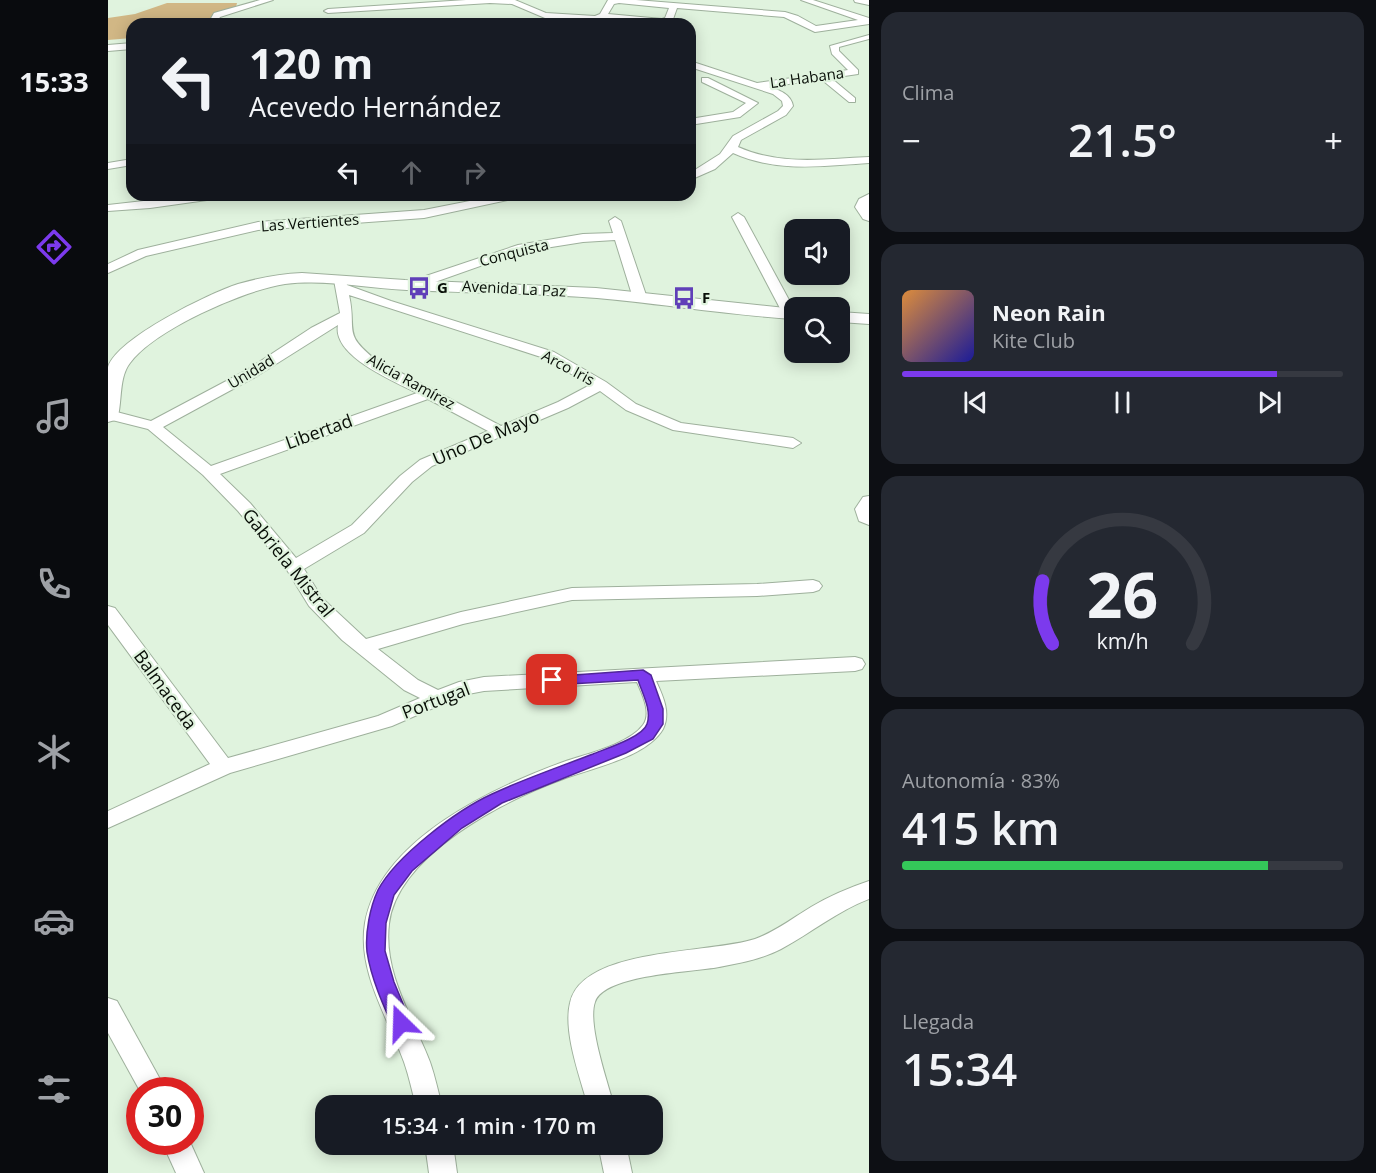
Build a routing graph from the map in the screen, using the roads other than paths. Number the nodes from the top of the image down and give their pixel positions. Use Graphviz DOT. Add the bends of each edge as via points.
graph roads {
  1 [pos="269,0"];
  2 [pos="805,0"];
  3 [pos="858,0"];
  4 [pos="869,3"];
  5 [pos="674,6"];
  6 [pos="328,11"];
  7 [pos="215,18"];
  8 [pos="578,18"];
  9 [pos="601,18"];
  10 [pos="670,18"];
  11 [pos="869,21"];
  12 [pos="830,28"];
  13 [pos="868,37"];
  14 [pos="126,46"];
  15 [pos="108,48"];
  16 [pos="696,66"];
  17 [pos="696,76"];
  18 [pos="822,76"];
  19 [pos="759,85"];
  20 [pos="852,100"];
  21 [pos="696,121"];
  22 [pos="733,149"];
  23 [pos="869,160"];
  24 [pos="126,163"];
  25 [pos="108,166"];
  26 [pos="696,174"];
  27 [pos="869,199"];
  28 [pos="178,201"];
  29 [pos="488,201"];
  30 [pos="108,208"];
  31 [pos="869,216"];
  32 [pos="738,217"];
  33 [pos="615,221"];
  34 [pos="619,236"];
  35 [pos="108,269"];
  36 [pos="341,284"];
  37 [pos="412,285"];
  38 [pos="640,297"];
  39 [pos="784,300"];
  40 [pos="784,313"];
  41 [pos="346,315"];
  42 [pos="850,318"];
  43 [pos="869,319"];
  44 [pos="113,372"];
  45 [pos="601,385"];
  46 [pos="430,393"];
  47 [pos="108,416"];
  48 [pos="153,426"];
  49 [pos="501,432"];
  50 [pos="793,443"];
  51 [pos="208,472"];
  52 [pos="869,501"];
  53 [pos="869,520"];
  54 [pos="294,567"];
  55 [pos="813,586"];
  56 [pos="108,612"];
  57 [pos="365,646"];
  58 [pos="855,664"];
  59 [pos="643,675"];
  60 [pos="437,698"];
  61 [pos="223,767"];
  62 [pos="108,820"];
  63 [pos="869,890"];
  64 [pos="108,1009"];
  65 [pos="146,1077"];
  66 [pos="426,1095"];
  67 [pos="598,1095"];
  68 [pos="182,1155"];
  69 [pos="441,1155"];
  70 [pos="614,1155"];
  71 [pos="190,1173"];
  72 [pos="443,1173"];
  73 [pos="618,1173"];
  1 -- 7 [label="street"];
  2 -- 11 [label="street"];
  3 -- 4 [label="street"];
  5 -- 9 [label="street" via="612,2"];
  5 -- 10 [label="street"];
  5 -- 12 [label="street" via="785,15 815,29"];
  6 -- 8 [label="street" via="490,0 513,2 545,15"];
  11 -- 12 [label="street"];
  12 -- 13 [label="street"];
  13 -- 18 [label="street, La Habana" via="834,46 855,72"];
  14 -- 15 [label="street"];
  16 -- 19 [label="street"];
  17 -- 21 [label="street" via="753,103 736,115"];
  18 -- 19 [label="street, La Habana"];
  18 -- 20 [label="street"];
  19 -- 22 [label="street" via="787,100 788,106 737,138"];
  22 -- 23 [label="street" via="750,158 777,164"];
  22 -- 26 [label="street"];
  24 -- 25 [label="street"];
  27 -- 31 [label="street" via="863,207"];
  28 -- 30 [label="street"];
  29 -- 35 [label="street, Las Vertientes" via="424,214 258,226 142,253"];
  32 -- 39 [label="street"];
  33 -- 34 [label="street"];
  34 -- 37 [label="street, Conquista" via="518,249"];
  34 -- 38 [label="street"];
  36 -- 37 [label="street, Avenida La Paz"];
  36 -- 41 [label="street, Alicia Ramírez"];
  36 -- 44 [label="street, Avenida La Paz" via="290,278 240,289 154,334 131,350"];
  36 -- 45 [label="street, Arco Iris" via="386,304 549,355"];
  37 -- 38 [label="street, Avenida La Paz" via="496,286"];
  38 -- 40 [label="street, Avenida La Paz"];
  41 -- 46 [label="street, Alicia Ramírez" via="344,331 351,346 370,362"];
  41 -- 48 [label="street, Unidad" via="252,373"];
  42 -- 43 [label="street"];
  44 -- 47 [label="street"];
  45 -- 49 [label="street, Uno De Mayo"];
  45 -- 50 [label="street, Arco Iris" via="631,407 678,427"];
  46 -- 49 [label="street, Alicia Ramírez"];
  46 -- 51 [label="street, Libertad"];
  47 -- 48 [label="street, Gabriela Mistral"];
  48 -- 51 [label="street, Gabriela Mistral"];
  49 -- 54 [label="street, Uno De Mayo" via="426,463 358,529"];
  51 -- 54 [label="street, Gabriela Mistral" via="244,507"];
  52 -- 53 [label="street" via="863,509"];
  54 -- 57 [label="street, Gabriela Mistral" via="315,602 349,636"];
  55 -- 57 [label="street" via="572,594 461,618"];
  56 -- 61 [label="street, Balmaceda"];
  57 -- 60 [label="street, Gabriela Mistral" via="411,685"];
  58 -- 59 [label="street, Portugal"];
  59 -- 60 [label="street, Portugal" via="484,684"];
  59 -- 66 [label="street" via="656,709 655,724 647,735 496,799 456,824 406,866 386,892 377,923 376,951"];
  60 -- 61 [label="street, Portugal" via="385,722"];
  61 -- 62 [label="street, Portugal"];
  63 -- 67 [label="street" via="819,913 770,943 723,957 643,968 603,979 584,995 580,1019"];
  64 -- 65 [label="street"];
  68 -- 71 [label="street"];
  69 -- 72 [label="street"];
  70 -- 73 [label="street"];
}
